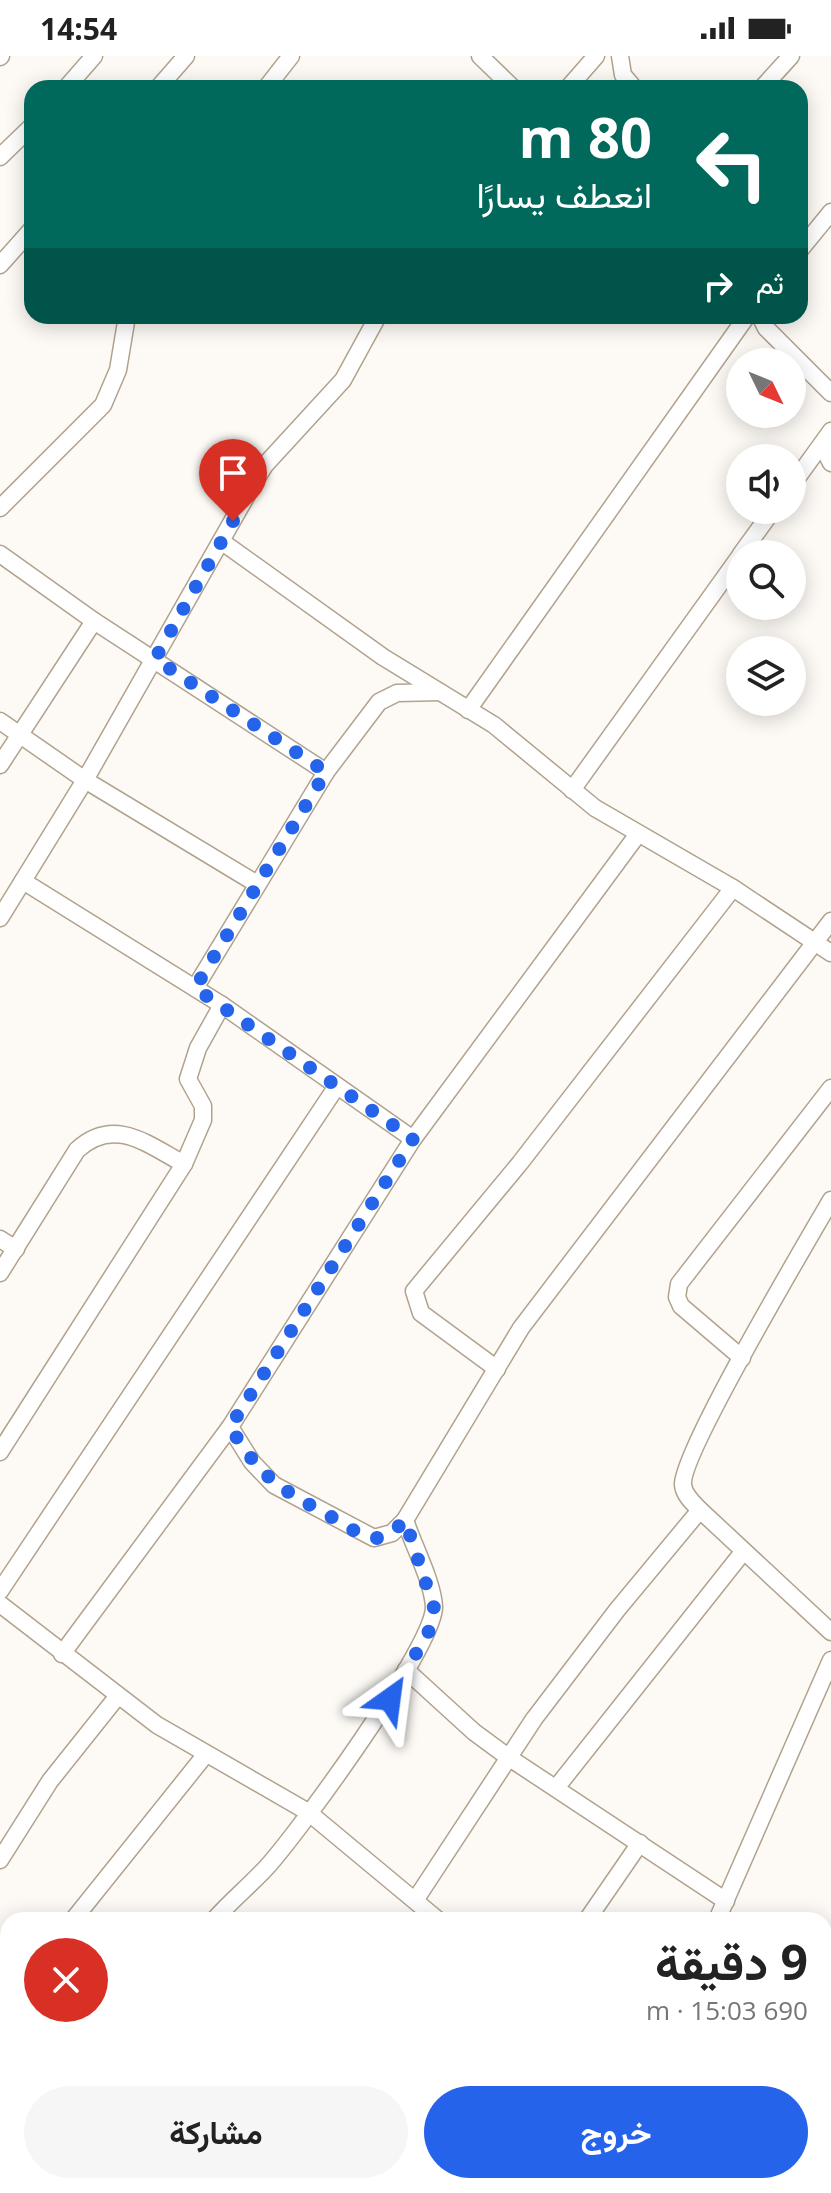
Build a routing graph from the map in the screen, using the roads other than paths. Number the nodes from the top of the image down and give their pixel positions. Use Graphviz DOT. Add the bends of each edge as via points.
graph roads {
  1 [pos="94,56"];
  2 [pos="186,56"];
  3 [pos="291,56"];
  4 [pos="480,56"];
  5 [pos="596,56"];
  6 [pos="620,56"];
  7 [pos="791,56"];
  8 [pos="73,80"];
  9 [pos="165,80"];
  10 [pos="272,80"];
  11 [pos="505,80"];
  12 [pos="575,80"];
  13 [pos="627,80"];
  14 [pos="769,80"];
  15 [pos="24,134"];
  16 [pos="0,157"];
  17 [pos="831,212"];
  18 [pos="24,238"];
  19 [pos="808,240"];
  20 [pos="0,265"];
  21 [pos="126,324"];
  22 [pos="374,324"];
  23 [pos="741,324"];
  24 [pos="764,324"];
  25 [pos="831,393"];
  26 [pos="831,431"];
  27 [pos="831,438"];
  28 [pos="831,463"];
  29 [pos="806,466"];
  30 [pos="0,508"];
  31 [pos="221,541"];
  32 [pos="0,554"];
  33 [pos="726,576"];
  34 [pos="94,621"];
  35 [pos="155,659"];
  36 [pos="440,692"];
  37 [pos="468,710"];
  38 [pos="0,721"];
  39 [pos="18,735"];
  40 [pos="0,765"];
  41 [pos="326,772"];
  42 [pos="85,780"];
  43 [pos="572,790"];
  44 [pos="638,834"];
  45 [pos="23,881"];
  46 [pos="257,884"];
  47 [pos="733,888"];
  48 [pos="0,918"];
  49 [pos="831,921"];
  50 [pos="815,942"];
  51 [pos="831,953"];
  52 [pos="195,988"];
  53 [pos="222,1005"];
  54 [pos="337,1086"];
  55 [pos="829,1096"];
  56 [pos="413,1139"];
  57 [pos="184,1164"];
  58 [pos="831,1200"];
  59 [pos="0,1239"];
  60 [pos="16,1249"];
  61 [pos="0,1273"];
  62 [pos="742,1358"];
  63 [pos="497,1369"];
  64 [pos="230,1427"];
  65 [pos="0,1452"];
  66 [pos="700,1510"];
  67 [pos="405,1520"];
  68 [pos="743,1552"];
  69 [pos="0,1591"];
  70 [pos="0,1604"];
  71 [pos="831,1632"];
  72 [pos="62,1654"];
  73 [pos="831,1660"];
  74 [pos="406,1670"];
  75 [pos="117,1697"];
  76 [pos="206,1754"];
  77 [pos="508,1757"];
  78 [pos="556,1788"];
  79 [pos="308,1812"];
  80 [pos="640,1843"];
  81 [pos="0,1860"];
  82 [pos="416,1899"];
  83 [pos="726,1901"];
  84 [pos="79,1912"];
  85 [pos="222,1912"];
  86 [pos="430,1912"];
  87 [pos="593,1912"];
  88 [pos="721,1912"];
  1 -- 8 [label="street"];
  2 -- 9 [label="street"];
  3 -- 10 [label="street"];
  4 -- 11 [label="street"];
  5 -- 12 [label="street"];
  6 -- 13 [label="street"];
  7 -- 14 [label="street"];
  15 -- 16 [label="street"];
  17 -- 19 [label="street"];
  18 -- 20 [label="street"];
  21 -- 30 [label="street" via="118,370 103,405"];
  22 -- 31 [label="street" via="343,380 265,465"];
  23 -- 37 [label="street"];
  24 -- 25 [label="street"];
  26 -- 29 [label="street"];
  27 -- 28 [label="street" via="826,453"];
  31 -- 35 [label="street"];
  31 -- 36 [label="street"];
  32 -- 34 [label="street"];
  33 -- 43 [label="street"];
  34 -- 35 [label="street"];
  34 -- 39 [label="street"];
  35 -- 41 [label="street"];
  35 -- 42 [label="street"];
  36 -- 37 [label="street"];
  36 -- 41 [label="street" via="397,693 379,702"];
  37 -- 43 [label="street" via="529,751"];
  38 -- 39 [label="street"];
  39 -- 40 [label="street"];
  39 -- 42 [label="street"];
  41 -- 46 [label="street"];
  42 -- 45 [label="street"];
  42 -- 46 [label="street"];
  43 -- 44 [label="street"];
  44 -- 47 [label="street"];
  44 -- 56 [label="street"];
  45 -- 48 [label="street"];
  45 -- 52 [label="street"];
  46 -- 52 [label="street"];
  47 -- 50 [label="street"];
  47 -- 63 [label="street" via="414,1291 421,1313"];
  49 -- 50 [label="street"];
  50 -- 51 [label="street"];
  50 -- 63 [label="street" via="530,1316"];
  52 -- 53 [label="street"];
  53 -- 54 [label="street"];
  53 -- 57 [label="street" via="191,1066 188,1079 203,1106 203,1120"];
  54 -- 56 [label="street"];
  54 -- 69 [label="street"];
  55 -- 62 [label="street" via="679,1284 681,1306"];
  56 -- 64 [label="street"];
  57 -- 60 [label="street" via="139,1139 116,1133 93,1136 77,1150"];
  57 -- 65 [label="street"];
  58 -- 62 [label="street"];
  59 -- 60 [label="street"];
  60 -- 61 [label="street"];
  62 -- 66 [label="street" via="687,1464 683,1484"];
  63 -- 67 [label="street"];
  64 -- 67 [label="street" via="274,1485 352,1529 374,1538 392,1533"];
  64 -- 72 [label="street"];
  66 -- 68 [label="street"];
  66 -- 77 [label="street" via="617,1610"];
  67 -- 74 [label="street" via="434,1608 429,1631"];
  68 -- 71 [label="street"];
  68 -- 78 [label="street"];
  70 -- 72 [label="street"];
  72 -- 75 [label="street"];
  73 -- 83 [label="street"];
  74 -- 77 [label="street"];
  74 -- 79 [label="street"];
  75 -- 76 [label="street"];
  75 -- 81 [label="street" via="50,1781"];
  76 -- 79 [label="street"];
  76 -- 84 [label="street"];
  77 -- 78 [label="street"];
  77 -- 82 [label="street"];
  78 -- 80 [label="street"];
  79 -- 82 [label="street"];
  79 -- 85 [label="street" via="265,1869"];
  80 -- 83 [label="street"];
  80 -- 87 [label="street"];
  82 -- 86 [label="street"];
  83 -- 88 [label="street"];
}
